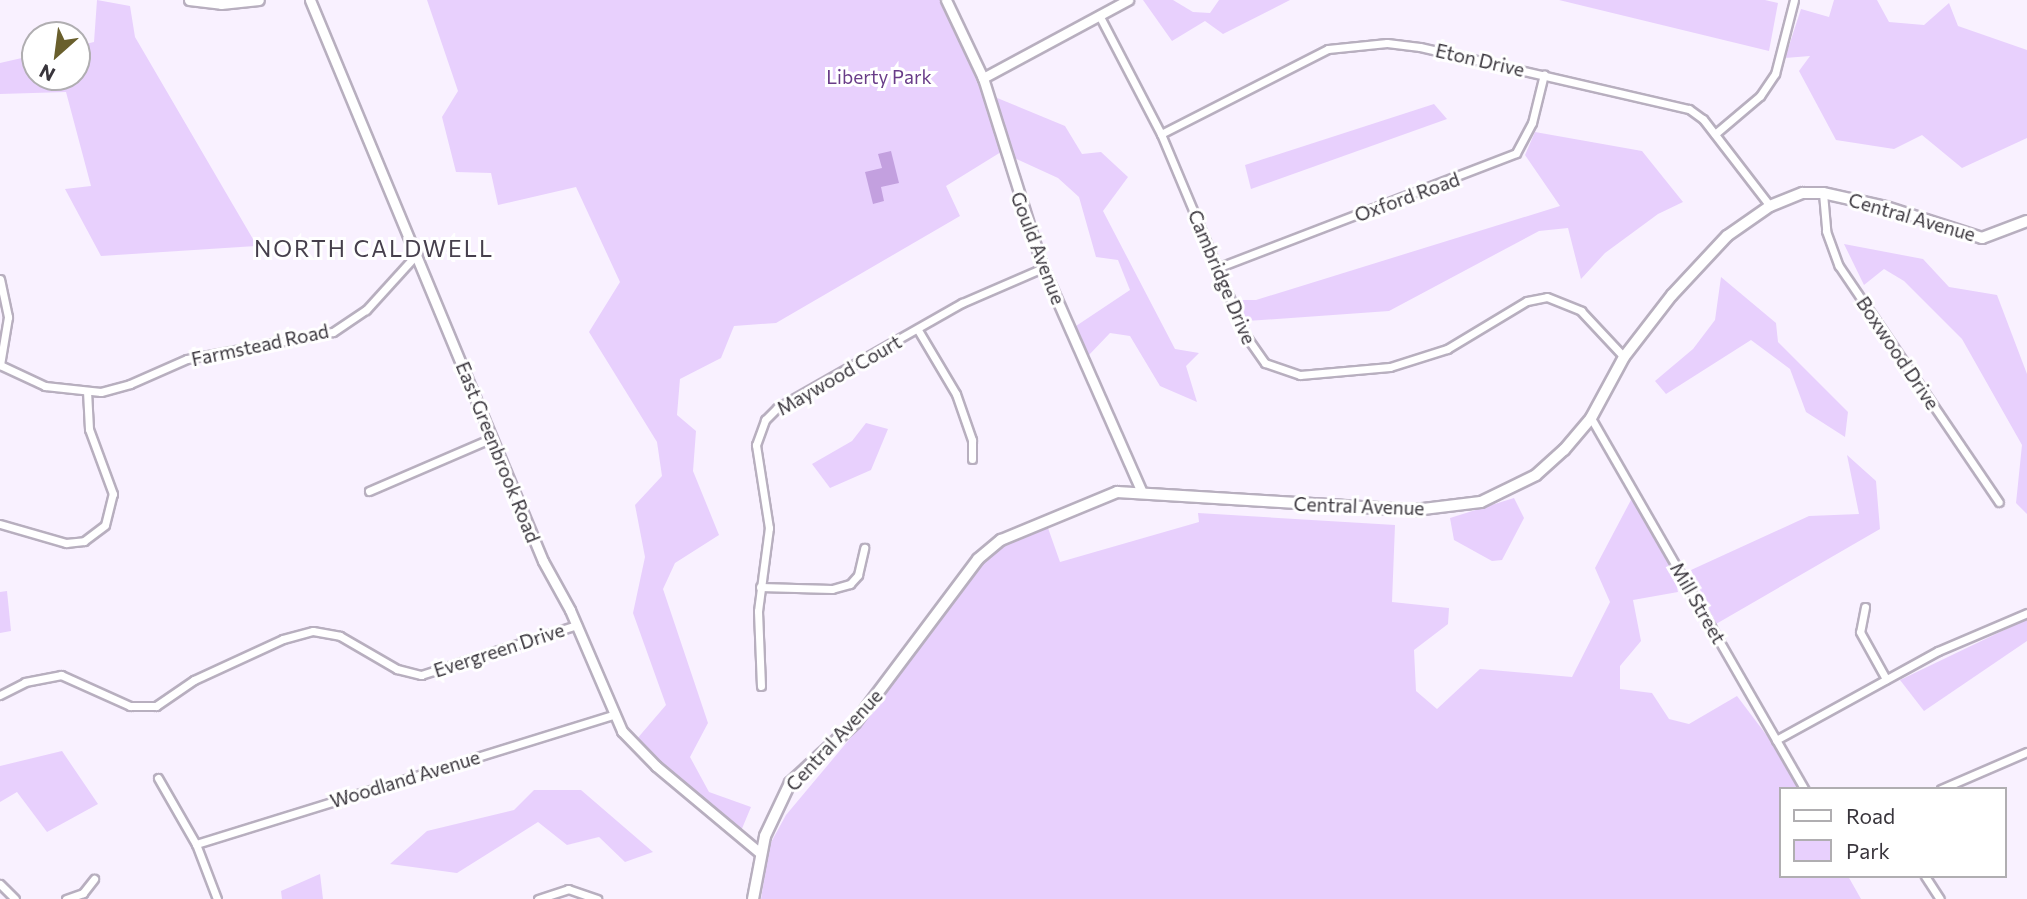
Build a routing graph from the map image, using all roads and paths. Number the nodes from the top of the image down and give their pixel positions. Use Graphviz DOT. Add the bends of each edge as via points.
graph roads {
  1 [pos="189,0"];
  2 [pos="259,0"];
  3 [pos="310,0"];
  4 [pos="946,0"];
  5 [pos="1128,0"];
  6 [pos="1794,0"];
  7 [pos="1099,15"];
  8 [pos="1544,74"];
  9 [pos="983,78"];
  10 [pos="1161,134"];
  11 [pos="1715,134"];
  12 [pos="1823,193"];
  13 [pos="1770,206"];
  14 [pos="2027,221"];
  15 [pos="417,254"];
  16 [pos="1043,268"];
  17 [pos="1217,268"];
  18 [pos="0,279"];
  19 [pos="918,330"];
  20 [pos="1625,357"];
  21 [pos="0,365"];
  22 [pos="87,393"];
  23 [pos="1591,418"];
  24 [pos="492,438"];
  25 [pos="972,459"];
  26 [pos="369,491"];
  27 [pos="1142,492"];
  28 [pos="1999,502"];
  29 [pos="0,524"];
  30 [pos="864,548"];
  31 [pos="760,587"];
  32 [pos="1865,607"];
  33 [pos="2027,613"];
  34 [pos="577,625"];
  35 [pos="1886,679"];
  36 [pos="761,686"];
  37 [pos="0,695"];
  38 [pos="615,714"];
  39 [pos="1776,740"];
  40 [pos="2027,752"];
  41 [pos="158,778"];
  42 [pos="1803,787"];
  43 [pos="1946,787"];
  44 [pos="196,844"];
  45 [pos="760,853"];
  46 [pos="1926,878"];
  47 [pos="94,879"];
  48 [pos="0,884"];
  49 [pos="15,899"];
  50 [pos="66,899"];
  51 [pos="218,899"];
  52 [pos="538,899"];
  53 [pos="597,899"];
  54 [pos="753,899"];
  55 [pos="1940,899"];
  1 -- 2 [label="street" via="221,4"];
  3 -- 15 [label="street, East Greenbrook Road"];
  4 -- 9 [label="street, Gould Avenue"];
  5 -- 7 [label="street"];
  6 -- 11 [label="street" via="1775,74 1760,96"];
  7 -- 9 [label="street"];
  7 -- 10 [label="street, Cambridge Drive"];
  8 -- 10 [label="street, Eton Drive" via="1420,47 1354,44 1328,49"];
  8 -- 11 [label="street, Eton Drive" via="1671,102 1703,119"];
  8 -- 17 [label="street, Oxford Road" via="1526,139 1508,158"];
  9 -- 16 [label="street, Gould Avenue"];
  10 -- 17 [label="street, Cambridge Drive"];
  11 -- 13 [label="street, Eton Drive"];
  12 -- 13 [label="main road, Central Avenue" via="1803,193"];
  12 -- 14 [label="main road, Central Avenue" via="1886,207 1982,238"];
  12 -- 28 [label="street, Boxwood Drive" via="1826,232 1839,266"];
  13 -- 20 [label="main road, Central Avenue" via="1709,253"];
  15 -- 22 [label="street, Farmstead Road" via="366,310 333,332 187,359 119,388"];
  15 -- 24 [label="street, East Greenbrook Road"];
  16 -- 19 [label="street, Maywood Court" via="962,303"];
  16 -- 27 [label="street, Gould Avenue"];
  17 -- 20 [label="street, Cambridge Drive" via="1252,349 1265,363 1287,374 1348,373 1418,359 1447,349 1527,301 1547,297 1581,311"];
  18 -- 21 [label="street" via="8,317"];
  19 -- 25 [label="street" via="956,394 972,440"];
  19 -- 31 [label="street, Maywood Court" via="777,408 765,421 756,446 769,528"];
  20 -- 23 [label="main road, Central Avenue"];
  21 -- 22 [label="street, Farmstead Road" via="45,386"];
  22 -- 29 [label="street" via="89,429 113,494 105,525 84,541 65,543"];
  23 -- 27 [label="main road, Central Avenue" via="1536,475 1480,502 1451,508 1415,510"];
  23 -- 39 [label="street, Mill Street"];
  24 -- 26 [label="street"];
  24 -- 34 [label="street, East Greenbrook Road" via="543,561"];
  27 -- 45 [label="main road, Central Avenue" via="1101,497 1014,533 984,554 855,723 790,783 771,817"];
  30 -- 31 [label="street" via="858,575 850,584 832,589"];
  31 -- 36 [label="street, Maywood Court"];
  32 -- 35 [label="street" via="1860,632"];
  33 -- 35 [label="street" via="1938,650"];
  34 -- 37 [label="street, Evergreen Drive" via="421,675 397,669 340,636 313,631 283,639 194,680 156,706 130,706 61,675 25,682"];
  34 -- 38 [label="street, East Greenbrook Road"];
  35 -- 39 [label="street"];
  38 -- 44 [label="street, Woodland Avenue"];
  38 -- 45 [label="street, East Greenbrook Road" via="635,748"];
  39 -- 42 [label="street, Mill Street"];
  40 -- 43 [label="street"];
  41 -- 44 [label="street"];
  44 -- 51 [label="street"];
  45 -- 54 [label="main road, Central Avenue"];
  46 -- 55 [label="street"];
  47 -- 50 [label="street" via="83,893"];
  48 -- 49 [label="street"];
  52 -- 53 [label="street" via="568,889"];
}
